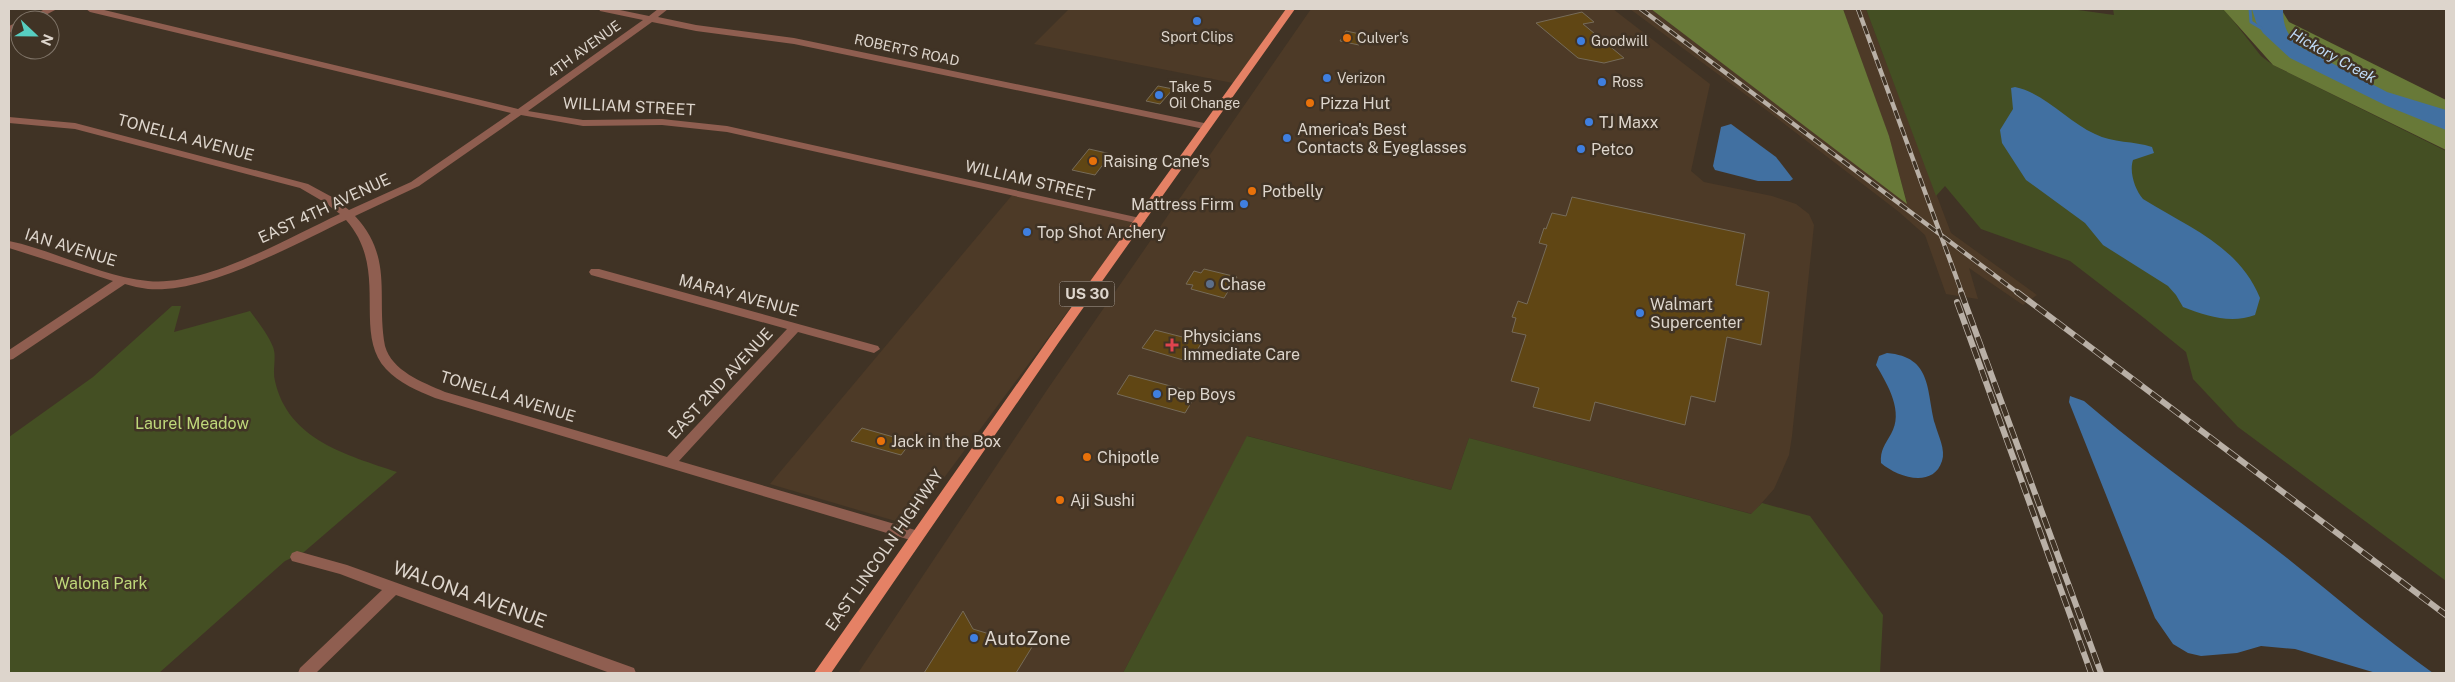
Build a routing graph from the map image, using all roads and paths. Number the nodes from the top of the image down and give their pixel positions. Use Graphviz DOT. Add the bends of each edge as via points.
graph roads {
  1 [pos="90,9"];
  2 [pos="603,9"];
  3 [pos="664,9"];
  4 [pos="1290,9"];
  5 [pos="650,19"];
  6 [pos="519,112"];
  7 [pos="9,120"];
  8 [pos="1204,126"];
  9 [pos="347,216"];
  10 [pos="1140,221"];
  11 [pos="9,244"];
  12 [pos="595,272"];
  13 [pos="123,280"];
  14 [pos="796,327"];
  15 [pos="874,349"];
  16 [pos="9,356"];
  17 [pos="670,462"];
  18 [pos="917,536"];
  19 [pos="296,557"];
  20 [pos="393,588"];
  21 [pos="306,673"];
  22 [pos="628,673"];
  23 [pos="822,673"];
  1 -- 6 [label="street, WILLIAM STREET"];
  2 -- 5 [label="street, ROBERTS ROAD"];
  3 -- 5 [label="street, 4TH AVENUE"];
  4 -- 8 [label="main road, EAST LINCOLN HIGHWAY / US 30"];
  5 -- 6 [label="street, 4TH AVENUE"];
  5 -- 8 [label="street, ROBERTS ROAD" via="794,41"];
  6 -- 9 [label="street, EAST 4TH AVENUE" via="423,179"];
  6 -- 10 [label="street, WILLIAM STREET" via="583,123 662,122 727,129"];
  7 -- 9 [label="street, TONELLA AVENUE" via="75,126 304,186 323,196"];
  8 -- 10 [label="main road, EAST LINCOLN HIGHWAY / US 30"];
  9 -- 13 [label="street, EAST 4TH AVENUE" via="213,275 172,284 148,285"];
  9 -- 17 [label="street, TONELLA AVENUE" via="363,230 374,262 380,349 402,376 440,395"];
  10 -- 18 [label="main road, EAST LINCOLN HIGHWAY / US 30"];
  11 -- 13 [label="street, IAN AVENUE"];
  12 -- 14 [label="street, MARAY AVENUE"];
  13 -- 16 [label="street"];
  14 -- 15 [label="street, MARAY AVENUE"];
  14 -- 17 [label="street, EAST 2ND AVENUE"];
  17 -- 18 [label="street, TONELLA AVENUE"];
  18 -- 23 [label="main road, EAST LINCOLN HIGHWAY / US 30"];
  19 -- 20 [label="street, WALONA AVENUE" via="342,569"];
  20 -- 21 [label="street"];
  20 -- 22 [label="street, WALONA AVENUE"];
}
